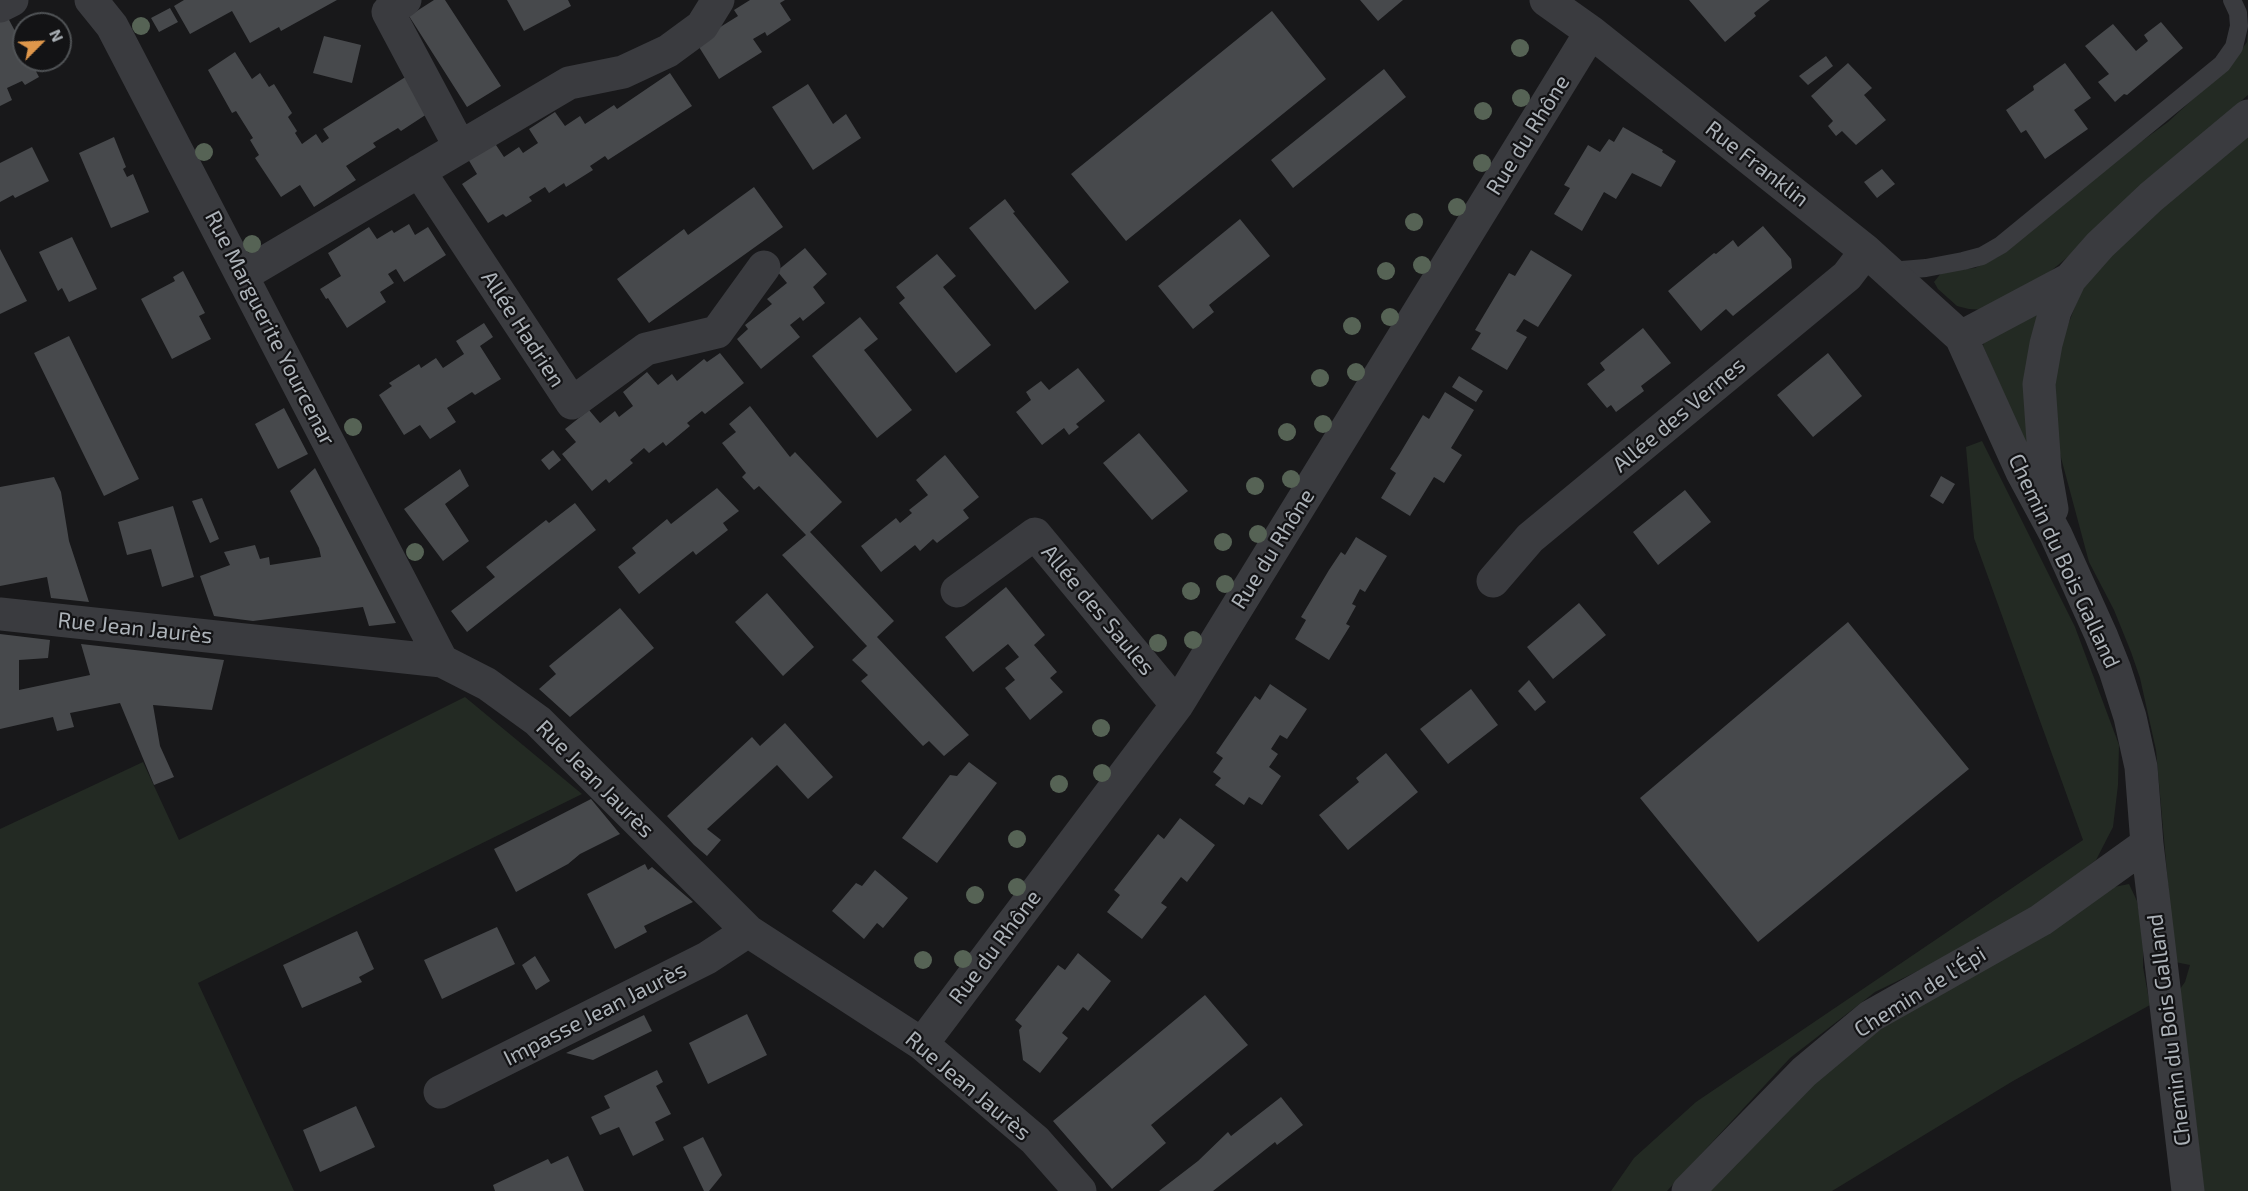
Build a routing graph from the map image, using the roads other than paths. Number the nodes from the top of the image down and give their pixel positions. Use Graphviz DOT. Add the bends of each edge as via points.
graph roads {
  1 [pos="12,0"];
  2 [pos="91,0"];
  3 [pos="405,0"];
  4 [pos="718,0"];
  5 [pos="1546,0"];
  6 [pos="2232,0"];
  7 [pos="0,6"];
  8 [pos="1591,32"];
  9 [pos="2248,116"];
  10 [pos="460,147"];
  11 [pos="419,171"];
  12 [pos="1878,261"];
  13 [pos="764,267"];
  14 [pos="243,275"];
  15 [pos="2070,279"];
  16 [pos="1961,337"];
  17 [pos="2056,535"];
  18 [pos="1493,581"];
  19 [pos="957,591"];
  20 [pos="0,614"];
  21 [pos="442,661"];
  22 [pos="1177,705"];
  23 [pos="2146,844"];
  24 [pos="748,931"];
  25 [pos="922,1044"];
  26 [pos="440,1092"];
  27 [pos="1080,1191"];
  28 [pos="1688,1191"];
  29 [pos="2188,1191"];
  1 -- 7 [label="street"];
  2 -- 14 [label="street, Rue Marguerite Yourcenar" via="112,26"];
  3 -- 10 [label="street" via="388,12"];
  4 -- 10 [label="street" via="702,26 668,51 623,72 569,83"];
  5 -- 8 [label="street, Rue Franklin"];
  6 -- 12 [label="lane" via="2239,26 2234,47 2222,64 2001,245 1982,256 1926,268"];
  8 -- 12 [label="street, Rue Franklin"];
  8 -- 22 [label="street, Rue du Rhône"];
  9 -- 15 [label="street" via="2151,197"];
  10 -- 11 [label="street"];
  11 -- 13 [label="street, Allée Hadrien" via="572,403 646,350 717,332"];
  11 -- 14 [label="street"];
  12 -- 16 [label="street, Rue Franklin"];
  12 -- 18 [label="street, Allée des Vernes" via="1847,276 1530,538"];
  14 -- 21 [label="street, Rue Marguerite Yourcenar"];
  15 -- 16 [label="street"];
  15 -- 17 [label="street" via="2055,311 2038,384 2044,469"];
  16 -- 17 [label="street, Chemin du Bois Galland" via="2022,472"];
  17 -- 23 [label="street, Chemin du Bois Galland" via="2115,670 2130,717 2141,767"];
  19 -- 22 [label="street, Allée des Saules" via="1035,534"];
  20 -- 21 [label="street, Rue Jean Jaurès"];
  21 -- 24 [label="street, Rue Jean Jaurès" via="487,684 538,721"];
  22 -- 25 [label="street, Rue du Rhône"];
  23 -- 28 [label="street, Chemin de l'Épi" via="2041,920 1871,1016 1804,1072"];
  23 -- 29 [label="street, Chemin du Bois Galland"];
  24 -- 25 [label="street, Rue Jean Jaurès"];
  24 -- 26 [label="street, Impasse Jean Jaurès" via="707,958"];
  25 -- 27 [label="street, Rue Jean Jaurès" via="1035,1140"];
}
